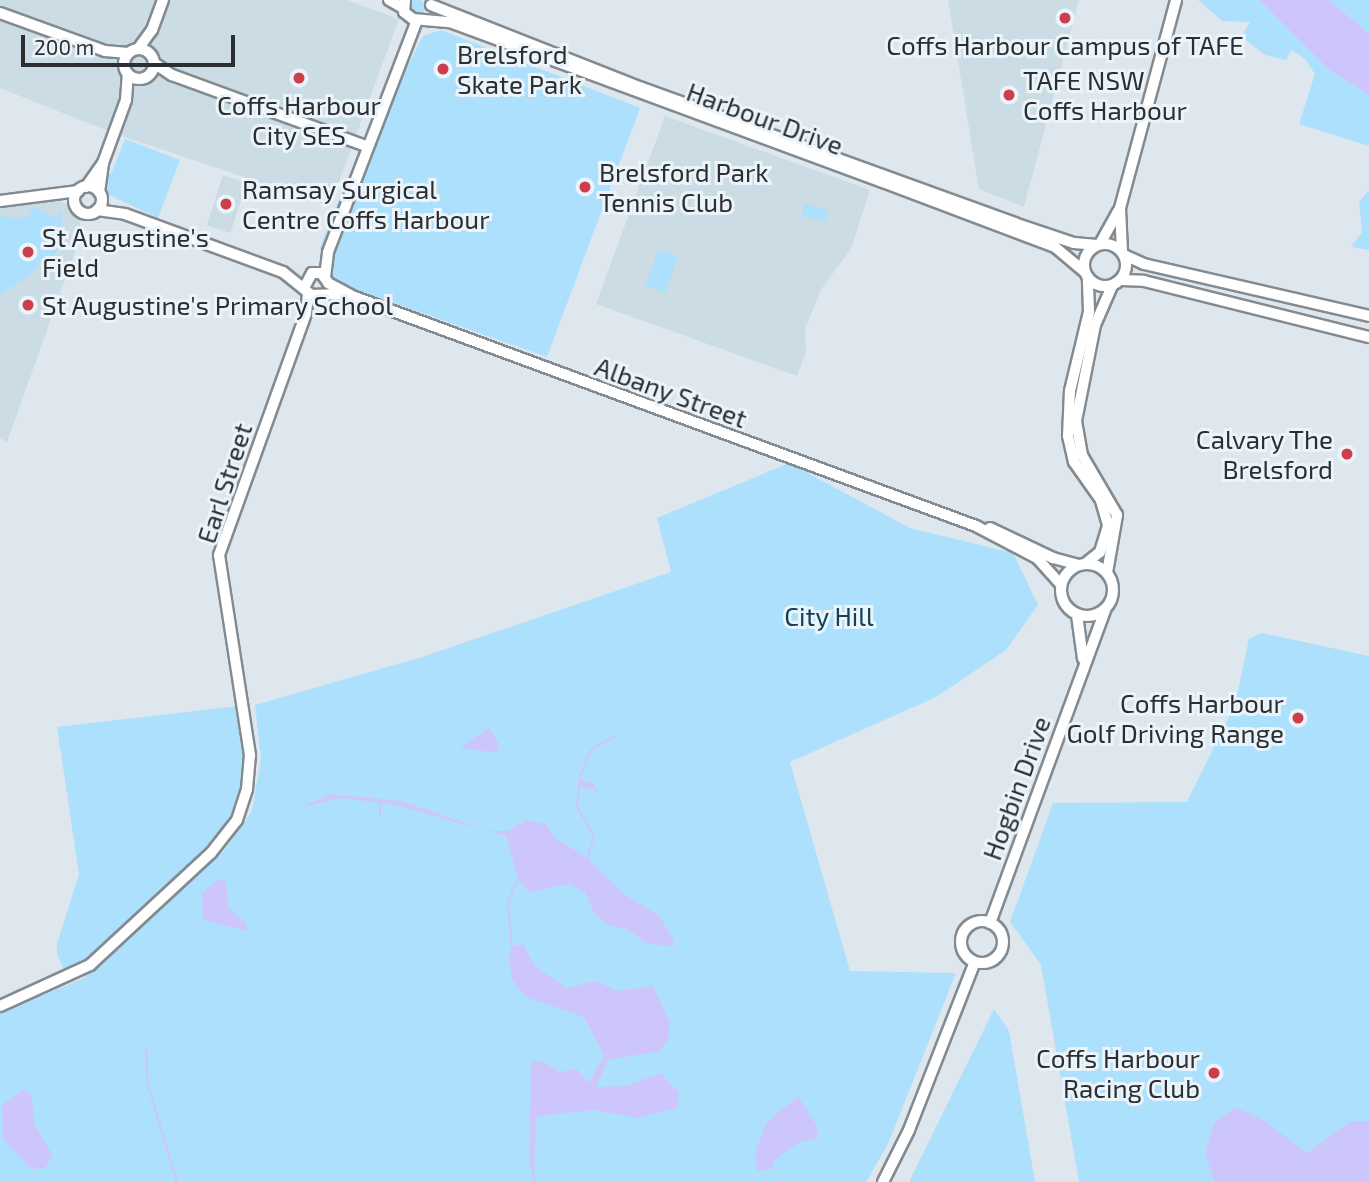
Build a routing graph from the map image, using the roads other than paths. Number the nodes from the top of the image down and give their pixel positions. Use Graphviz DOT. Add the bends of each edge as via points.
graph roads {
  1 [pos="163,0"];
  2 [pos="389,0"];
  3 [pos="1176,0"];
  4 [pos="431,1"];
  5 [pos="411,12"];
  6 [pos="0,13"];
  7 [pos="152,30"];
  8 [pos="105,51"];
  9 [pos="133,51"];
  10 [pos="152,58"];
  11 [pos="126,70"];
  12 [pos="172,75"];
  13 [pos="146,76"];
  14 [pos="126,100"];
  15 [pos="366,146"];
  16 [pos="103,163"];
  17 [pos="82,189"];
  18 [pos="46,194"];
  19 [pos="0,201"];
  20 [pos="99,201"];
  21 [pos="75,204"];
  22 [pos="1120,208"];
  23 [pos="1098,245"];
  24 [pos="328,252"];
  25 [pos="1123,253"];
  26 [pos="283,272"];
  27 [pos="311,274"];
  28 [pos="1086,274"];
  29 [pos="327,280"];
  30 [pos="1116,283"];
  31 [pos="313,293"];
  32 [pos="352,296"];
  33 [pos="1369,316"];
  34 [pos="1369,337"];
  35 [pos="976,526"];
  36 [pos="1082,564"];
  37 [pos="1107,573"];
  38 [pos="1060,585"];
  39 [pos="1105,610"];
  40 [pos="1077,615"];
  41 [pos="1083,667"];
  42 [pos="989,923"];
  43 [pos="975,962"];
  44 [pos="0,1006"];
  45 [pos="883,1182"];
  1 -- 7 [label="street"];
  2 -- 5 [label="street, Harbour Drive"];
  3 -- 22 [label="street"];
  4 -- 5 [label="street"];
  4 -- 23 [label="street, Harbour Drive" via="642,88 1003,219 1074,243"];
  5 -- 15 [label="street" via="404,44"];
  5 -- 28 [label="street, Harbour Drive" via="450,22 1035,240 1070,256"];
  6 -- 8 [label="street"];
  7 -- 9 [label="street"];
  7 -- 10 [label="street"];
  8 -- 9 [label="street"];
  8 -- 11 [label="street"];
  9 -- 10 [label="street"];
  9 -- 11 [label="street"];
  10 -- 12 [label="street"];
  10 -- 13 [label="street"];
  11 -- 13 [label="street"];
  11 -- 14 [label="street"];
  12 -- 13 [label="street"];
  12 -- 15 [label="street"];
  13 -- 14 [label="street"];
  14 -- 16 [label="street"];
  15 -- 24 [label="street"];
  16 -- 17 [label="street"];
  16 -- 20 [label="street"];
  17 -- 18 [label="street"];
  17 -- 20 [label="street"];
  17 -- 21 [label="street"];
  18 -- 19 [label="street"];
  18 -- 21 [label="street"];
  20 -- 21 [label="street" via="84,213"];
  20 -- 26 [label="street"];
  22 -- 23 [label="street"];
  22 -- 25 [label="street"];
  23 -- 25 [label="street"];
  23 -- 28 [label="street" via="1085,259"];
  24 -- 27 [label="street"];
  24 -- 29 [label="street"];
  25 -- 30 [label="street" via="1127,268"];
  25 -- 33 [label="street"];
  26 -- 27 [label="street"];
  26 -- 31 [label="street"];
  27 -- 29 [label="street, Albany Street"];
  27 -- 31 [label="street"];
  28 -- 30 [label="street" via="1098,286"];
  28 -- 36 [label="street" via="1089,312 1070,391 1068,436 1074,462 1101,500 1108,525 1100,552"];
  29 -- 31 [label="street"];
  29 -- 32 [label="street, Albany Street"];
  30 -- 34 [label="street" via="1144,281"];
  30 -- 37 [label="street" via="1096,325 1076,421 1082,455 1116,514"];
  31 -- 32 [label="street, Albany Street"];
  31 -- 44 [label="street, Earl Street" via="219,555 250,755 247,789 237,820 211,853 90,965"];
  32 -- 35 [label="street, Albany Street"];
  35 -- 36 [label="street, Albany Street" via="992,528 1053,558"];
  35 -- 38 [label="street, Albany Street" via="1037,558"];
  36 -- 37 [label="street"];
  36 -- 38 [label="street" via="1067,572"];
  37 -- 39 [label="street" via="1113,593"];
  38 -- 40 [label="street" via="1065,605"];
  39 -- 40 [label="street"];
  39 -- 41 [label="street, Hogbin Drive"];
  40 -- 41 [label="street, Hogbin Drive"];
  41 -- 42 [label="street, Hogbin Drive"];
  42 -- 43 [label="street" via="1002,936 1002,949 993,960"];
  42 -- 43 [label="street" via="974,923 961,938 963,951"];
  43 -- 45 [label="street" via="909,1130"];
}
